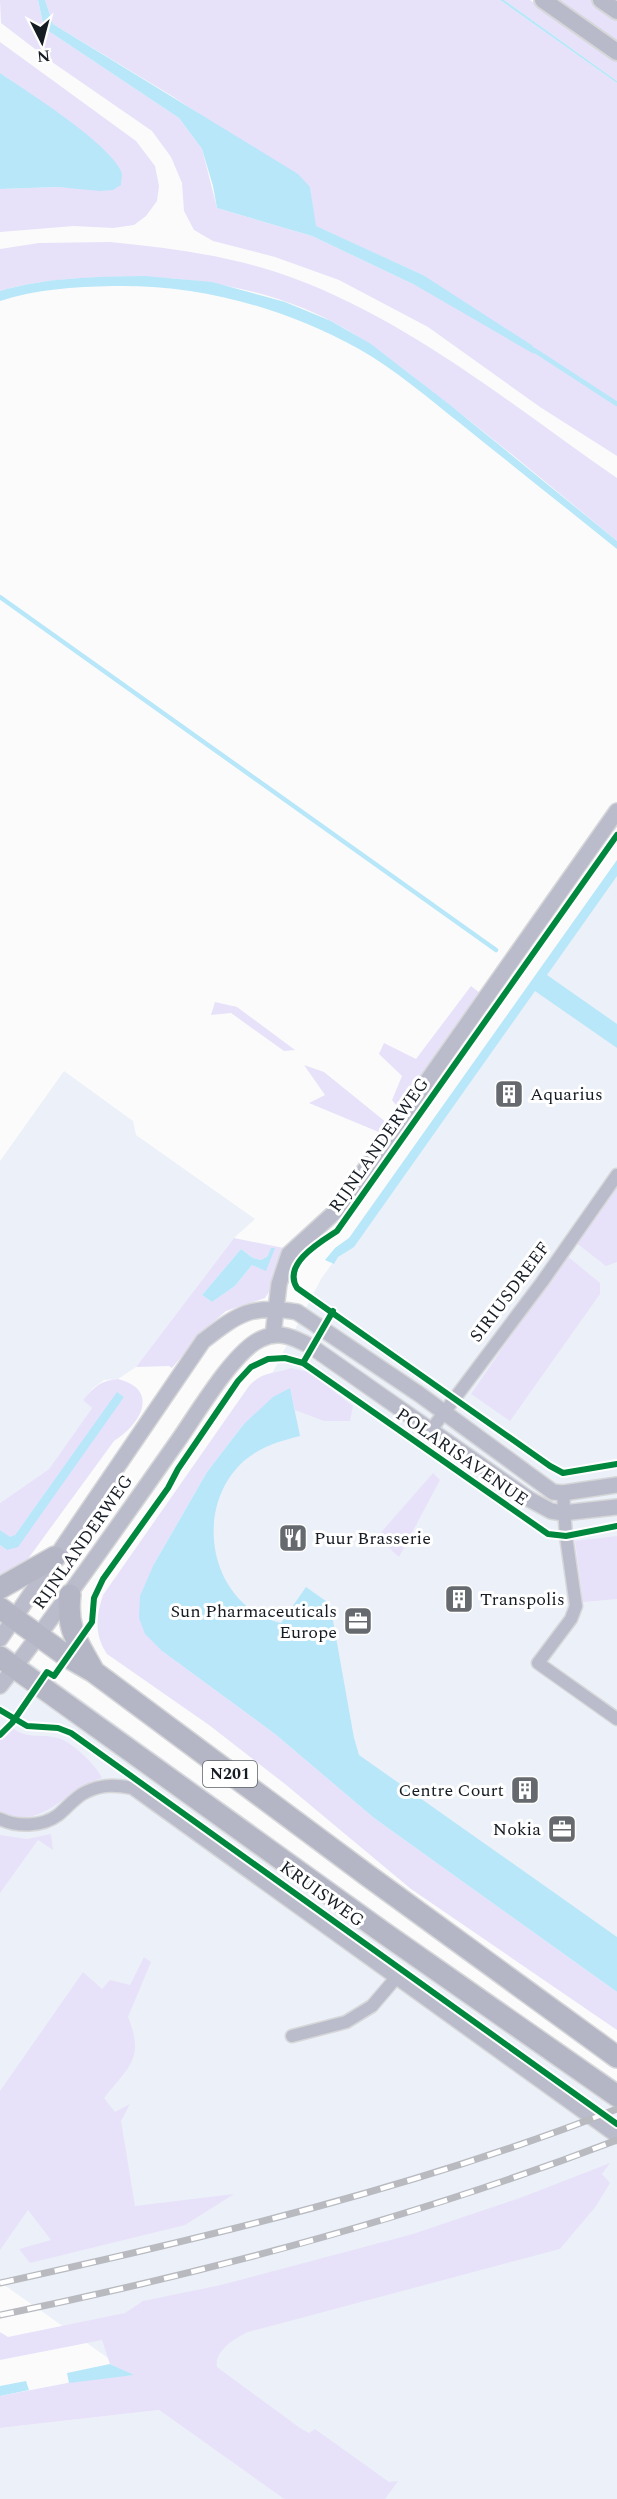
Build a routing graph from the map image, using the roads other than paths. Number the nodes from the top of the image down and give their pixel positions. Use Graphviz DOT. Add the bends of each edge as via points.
graph roads {
  1 [pos="543,0"];
  2 [pos="601,0"];
  3 [pos="617,11"];
  4 [pos="617,52"];
  5 [pos="617,810"];
  6 [pos="617,1175"];
  7 [pos="275,1308"];
  8 [pos="273,1335"];
  9 [pos="444,1412"];
  10 [pos="431,1430"];
  11 [pos="617,1485"];
  12 [pos="563,1493"];
  13 [pos="617,1508"];
  14 [pos="563,1513"];
  15 [pos="55,1557"];
  16 [pos="0,1588"];
  17 [pos="70,1595"];
  18 [pos="8,1614"];
  19 [pos="39,1636"];
  20 [pos="0,1639"];
  21 [pos="7,1662"];
  22 [pos="94,1672"];
  23 [pos="0,1686"];
  24 [pos="617,1719"];
  25 [pos="0,1820"];
  26 [pos="395,1979"];
  27 [pos="292,2036"];
  28 [pos="617,2057"];
  29 [pos="617,2096"];
  30 [pos="617,2137"];
  1 -- 4 [label="main road"];
  2 -- 3 [label="main road"];
  5 -- 7 [label="street, RIJNLANDERWEG" via="335,1212 289,1254"];
  6 -- 9 [label="street, SIRIUSDREEF"];
  7 -- 8 [label="street, RIJNLANDERWEG"];
  7 -- 9 [label="street, POLARISAVENUE" via="297,1312"];
  7 -- 15 [label="street, RIJNLANDERWEG" via="234,1317 203,1341"];
  8 -- 10 [label="street, POLARISAVENUE" via="291,1336 312,1347"];
  8 -- 17 [label="street, RIJNLANDERWEG" via="248,1348 218,1383"];
  9 -- 10 [label="street, SIRIUSDREEF"];
  9 -- 12 [label="street, POLARISAVENUE" via="554,1492"];
  10 -- 14 [label="street, POLARISAVENUE" via="529,1499"];
  11 -- 12 [label="street"];
  12 -- 14 [label="street"];
  13 -- 14 [label="street, POLARISAVENUE"];
  14 -- 24 [label="street" via="576,1606 571,1619 538,1663"];
  15 -- 16 [label="highway"];
  15 -- 18 [label="street, RIJNLANDERWEG"];
  17 -- 19 [label="street, RIJNLANDERWEG"];
  17 -- 22 [label="highway" via="70,1627"];
  18 -- 19 [label="highway, N201"];
  18 -- 20 [label="street, RIJNLANDERWEG"];
  19 -- 21 [label="street, RIJNLANDERWEG"];
  19 -- 22 [label="highway, N201"];
  21 -- 23 [label="street, RIJNLANDERWEG"];
  21 -- 29 [label="highway, KRUISWEG / N201"];
  22 -- 28 [label="highway, N201"];
  25 -- 26 [label="street, KRUISWEG" via="23,1826 40,1823 56,1817 86,1792 114,1785 132,1788"];
  26 -- 27 [label="street" via="372,2006 346,2022"];
  26 -- 30 [label="street, KRUISWEG"];
}
